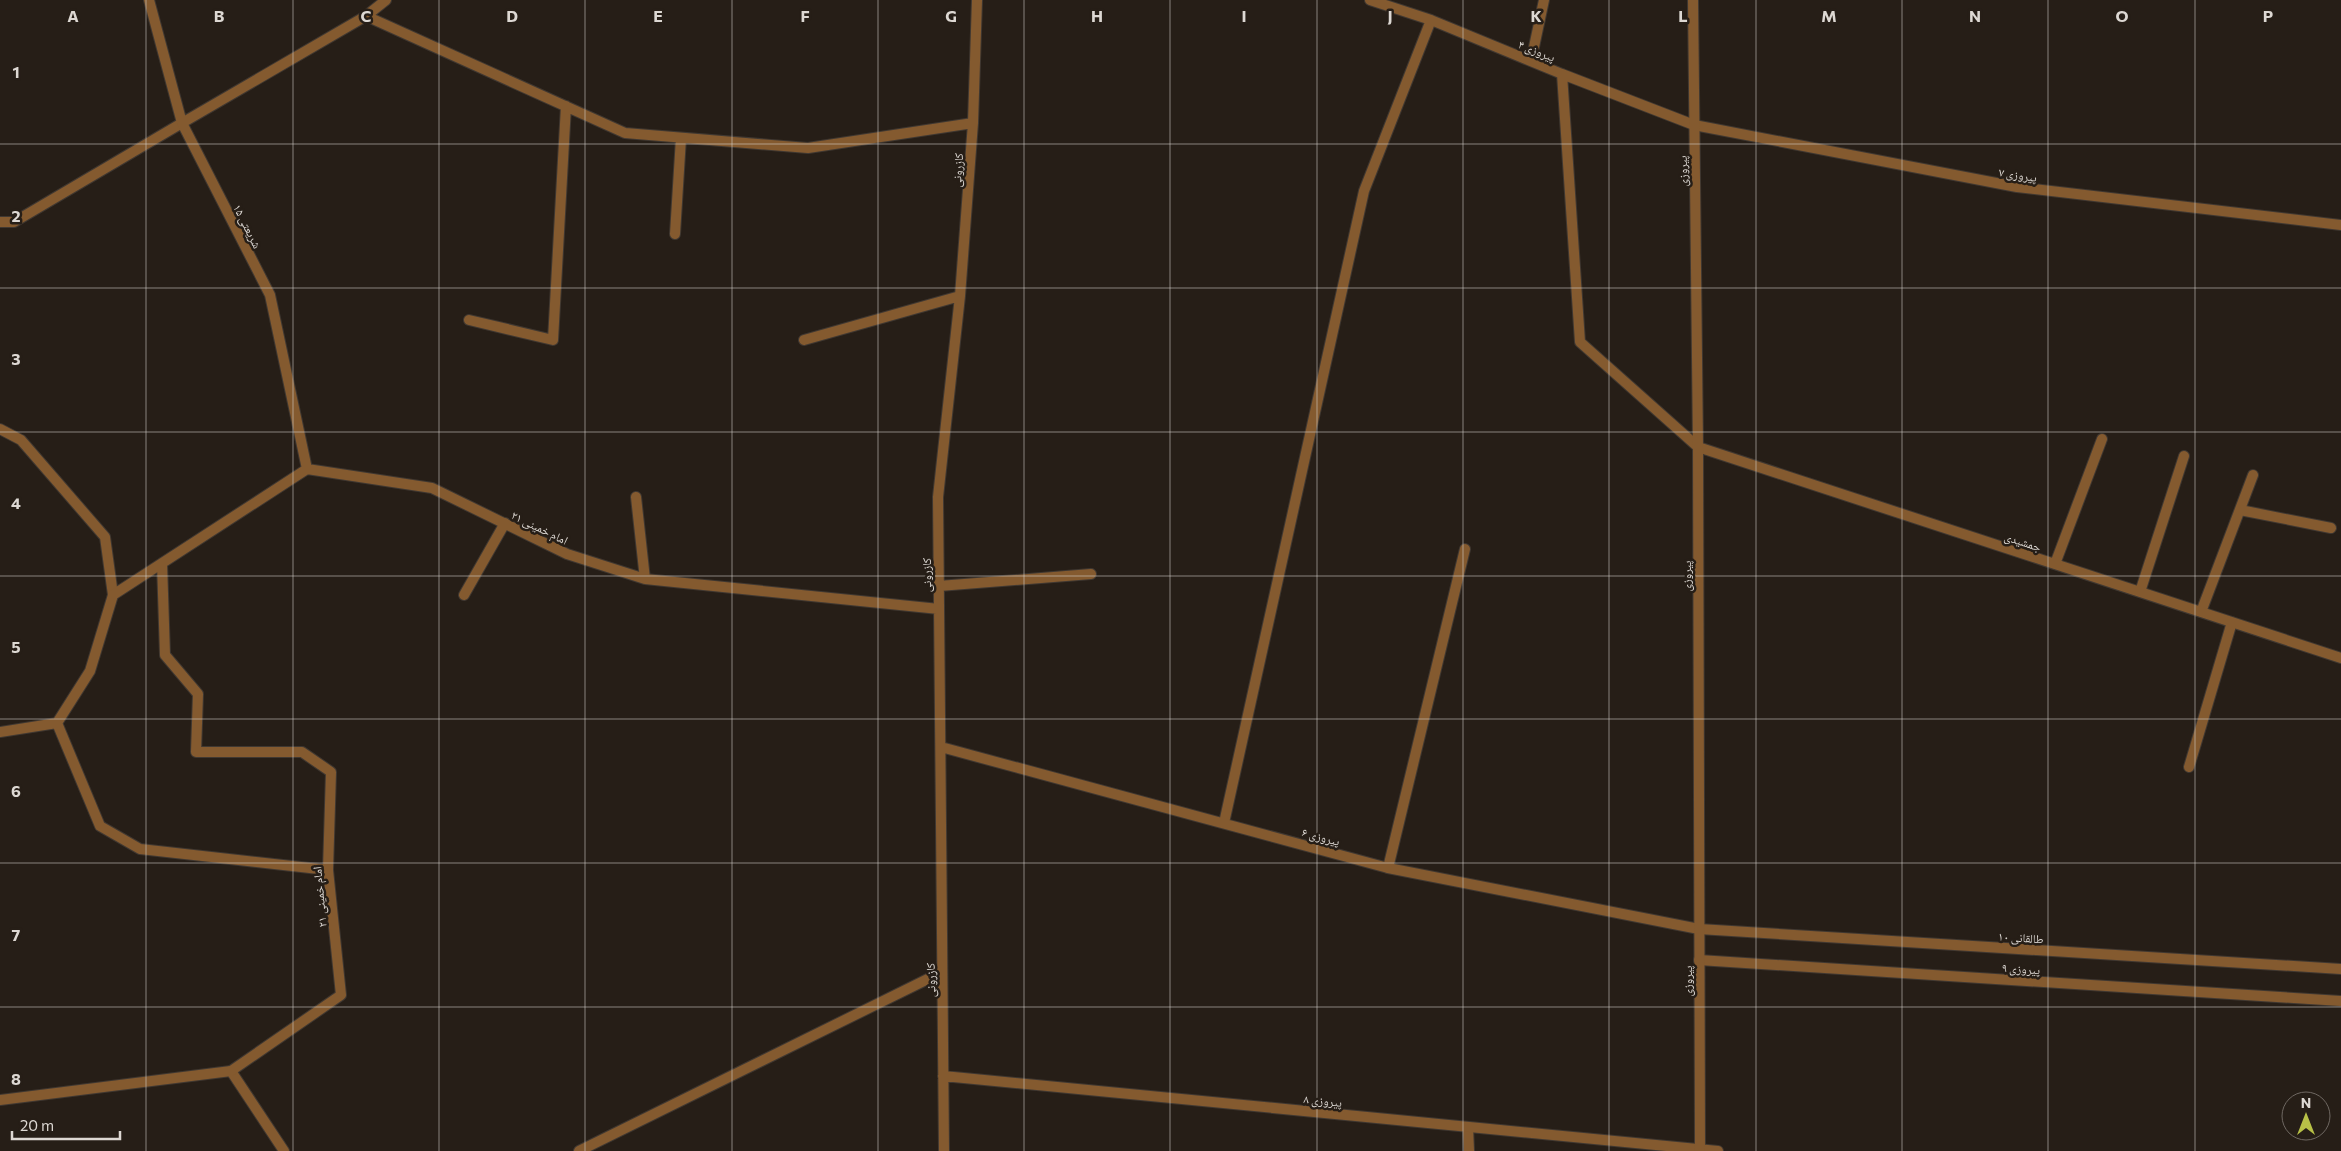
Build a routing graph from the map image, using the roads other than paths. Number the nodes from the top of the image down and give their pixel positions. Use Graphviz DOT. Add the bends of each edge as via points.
graph roads {
  1 [pos="149,0"];
  2 [pos="386,0"];
  3 [pos="977,0"];
  4 [pos="1370,0"];
  5 [pos="1544,0"];
  6 [pos="1693,0"];
  7 [pos="366,16"];
  8 [pos="1430,20"];
  9 [pos="1530,61"];
  10 [pos="1562,74"];
  11 [pos="566,106"];
  12 [pos="182,123"];
  13 [pos="973,123"];
  14 [pos="1694,125"];
  15 [pos="681,138"];
  16 [pos="0,222"];
  17 [pos="2341,225"];
  18 [pos="676,234"];
  19 [pos="960,296"];
  20 [pos="469,320"];
  21 [pos="804,340"];
  22 [pos="0,429"];
  23 [pos="2102,439"];
  24 [pos="1698,447"];
  25 [pos="2184,456"];
  26 [pos="307,469"];
  27 [pos="2253,475"];
  28 [pos="636,497"];
  29 [pos="2240,510"];
  30 [pos="505,523"];
  31 [pos="2331,528"];
  32 [pos="1465,549"];
  33 [pos="162,563"];
  34 [pos="2055,564"];
  35 [pos="1091,574"];
  36 [pos="645,578"];
  37 [pos="939,586"];
  38 [pos="2140,592"];
  39 [pos="113,594"];
  40 [pos="464,594"];
  41 [pos="939,609"];
  42 [pos="2201,612"];
  43 [pos="2232,622"];
  44 [pos="2341,658"];
  45 [pos="57,723"];
  46 [pos="0,732"];
  47 [pos="940,747"];
  48 [pos="2189,767"];
  49 [pos="1224,823"];
  50 [pos="1388,868"];
  51 [pos="328,870"];
  52 [pos="1699,930"];
  53 [pos="1699,960"];
  54 [pos="2341,969"];
  55 [pos="942,972"];
  56 [pos="2341,1001"];
  57 [pos="231,1071"];
  58 [pos="943,1076"];
  59 [pos="0,1100"];
  60 [pos="1468,1127"];
  61 [pos="1700,1150"];
  62 [pos="284,1151"];
  63 [pos="579,1151"];
  64 [pos="944,1151"];
  65 [pos="1469,1151"];
  66 [pos="1718,1151"];
  1 -- 12 [label="street, شریعتی ۱۵"];
  2 -- 7 [label="street"];
  3 -- 13 [label="street, کازرونی"];
  4 -- 8 [label="street, پیروزی ۴"];
  5 -- 9 [label="street"];
  6 -- 14 [label="street, پیروزی"];
  7 -- 11 [label="street"];
  7 -- 12 [label="street"];
  8 -- 9 [label="street, پیروزی ۴"];
  8 -- 49 [label="street" via="1364,191"];
  9 -- 10 [label="street, پیروزی ۴"];
  10 -- 14 [label="street, پیروزی ۴"];
  10 -- 24 [label="street" via="1580,342"];
  11 -- 15 [label="street" via="625,133"];
  11 -- 20 [label="street" via="553,340"];
  12 -- 16 [label="street" via="14,222"];
  12 -- 26 [label="street, شریعتی ۱۵" via="270,295"];
  13 -- 15 [label="street" via="808,148"];
  13 -- 19 [label="street, کازرونی"];
  14 -- 17 [label="street, پیروزی ۷" via="2017,187"];
  14 -- 24 [label="street, پیروزی"];
  15 -- 18 [label="street"];
  19 -- 21 [label="street"];
  19 -- 37 [label="street, کازرونی" via="938,497"];
  22 -- 39 [label="street" via="22,440 105,537"];
  23 -- 34 [label="street"];
  24 -- 34 [label="street, جمشیدی"];
  24 -- 52 [label="street, پیروزی"];
  25 -- 38 [label="street"];
  26 -- 30 [label="street, امام خمینی ۲۱" via="432,488"];
  26 -- 33 [label="street"];
  27 -- 29 [label="street"];
  28 -- 36 [label="street"];
  29 -- 31 [label="street"];
  29 -- 42 [label="street"];
  30 -- 36 [label="street, امام خمینی ۲۱" via="567,554"];
  30 -- 40 [label="street"];
  32 -- 50 [label="street"];
  33 -- 39 [label="street"];
  33 -- 51 [label="street, امام خمینی ۲۱" via="165,654 198,694 196,752 302,752 331,772"];
  34 -- 38 [label="street, جمشیدی"];
  35 -- 37 [label="street"];
  36 -- 41 [label="street, امام خمینی ۲۱"];
  37 -- 41 [label="street, کازرونی"];
  38 -- 42 [label="street, جمشیدی"];
  39 -- 45 [label="street" via="90,671"];
  41 -- 47 [label="street, کازرونی"];
  42 -- 43 [label="street, جمشیدی"];
  43 -- 44 [label="street, جمشیدی"];
  43 -- 48 [label="street"];
  45 -- 46 [label="street"];
  45 -- 51 [label="street" via="100,826 140,849"];
  47 -- 49 [label="street, پیروزی ۶"];
  47 -- 55 [label="street, کازرونی"];
  49 -- 50 [label="street, پیروزی ۶"];
  50 -- 52 [label="street, پیروزی ۶"];
  51 -- 57 [label="street, امام خمینی ۲۱" via="341,995"];
  52 -- 53 [label="street, پیروزی"];
  52 -- 54 [label="street, طالقانی ۱۰"];
  53 -- 56 [label="street, پیروزی ۹"];
  53 -- 61 [label="street, پیروزی"];
  55 -- 58 [label="street, کازرونی"];
  55 -- 63 [label="street"];
  57 -- 59 [label="street, امام خمینی ۲۱"];
  57 -- 62 [label="street"];
  58 -- 60 [label="street, پیروزی ۸"];
  58 -- 64 [label="street, کازرونی"];
  60 -- 61 [label="street, پیروزی ۸"];
  60 -- 65 [label="street"];
  61 -- 66 [label="street, پیروزی ۸"];
}
